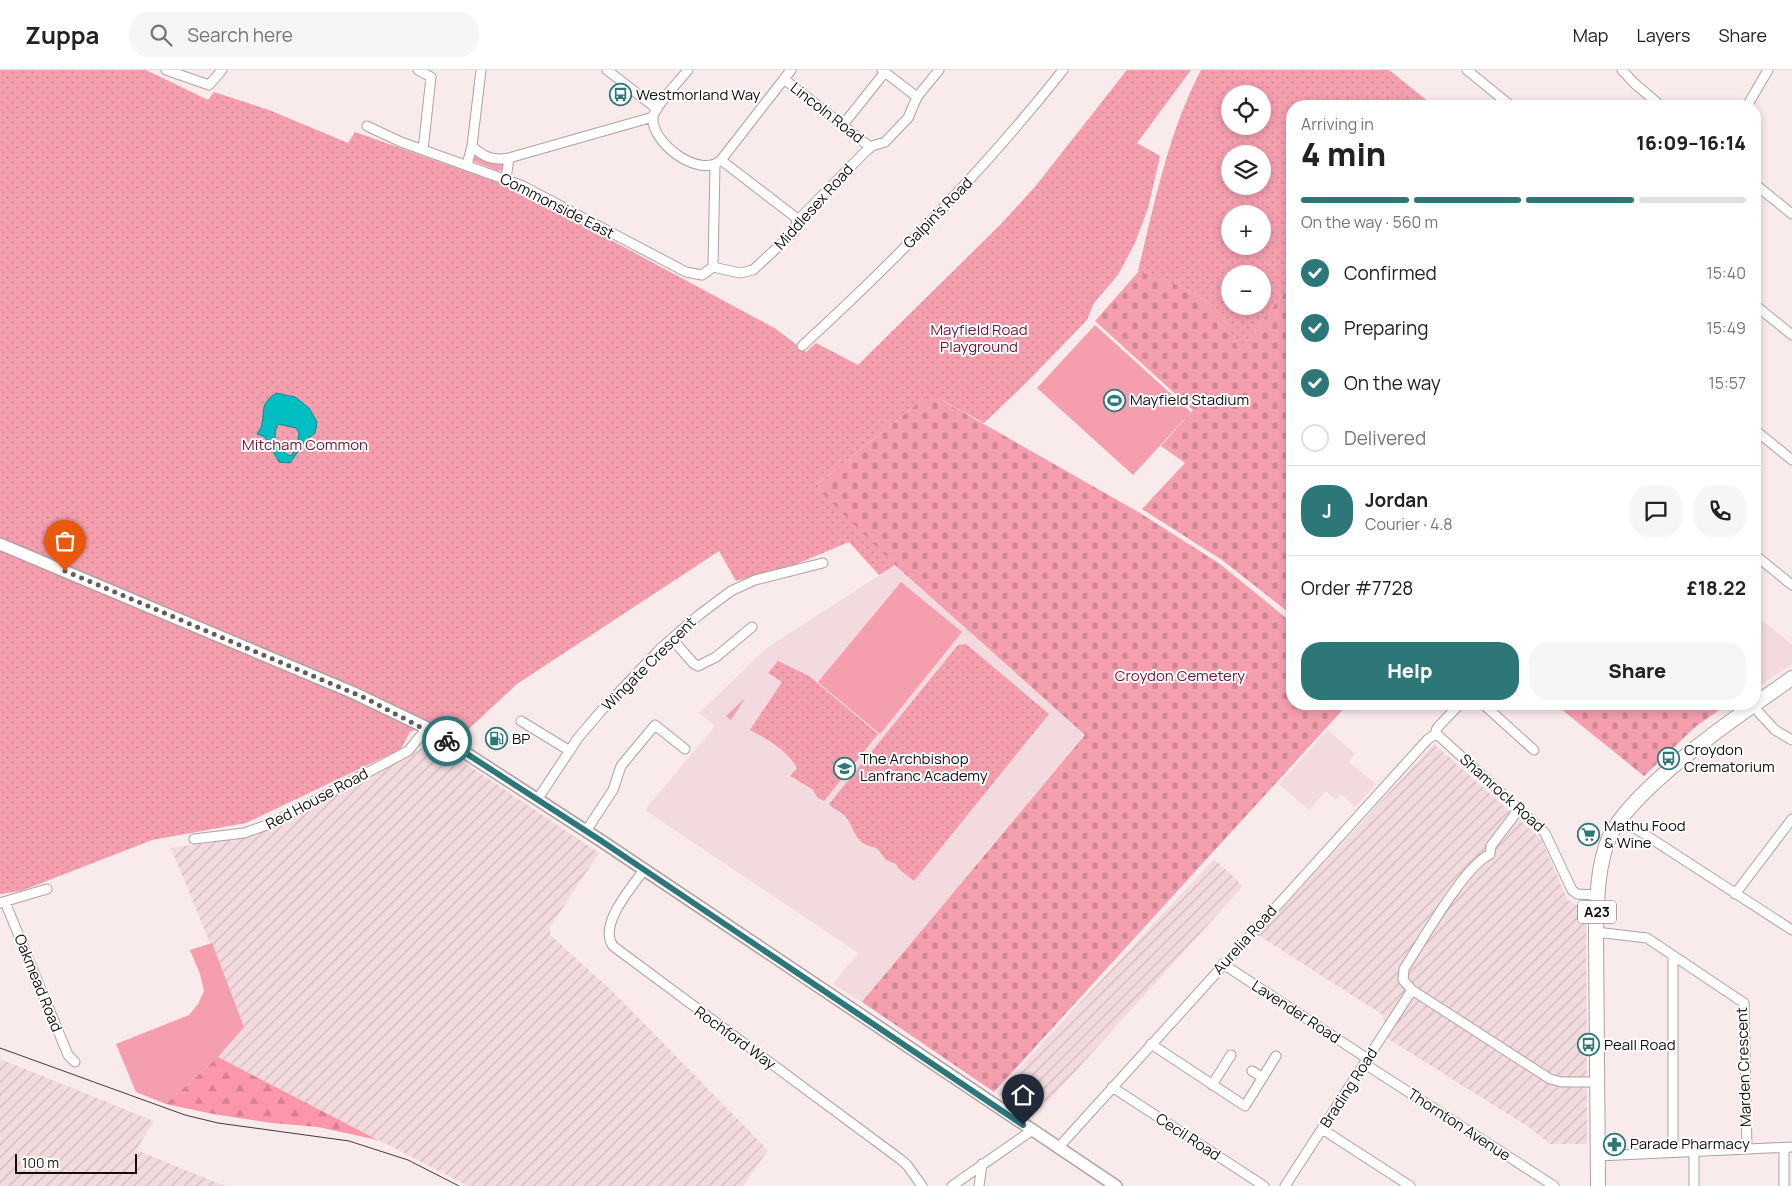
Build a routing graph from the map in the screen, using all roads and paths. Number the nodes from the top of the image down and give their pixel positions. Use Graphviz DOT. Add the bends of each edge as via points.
graph roads {
  1 [pos="166,70"];
  2 [pos="222,70"];
  3 [pos="418,70"];
  4 [pos="480,70"];
  5 [pos="607,70"];
  6 [pos="688,70"];
  7 [pos="791,70"];
  8 [pos="939,70"];
  9 [pos="1467,70"];
  10 [pos="1622,70"];
  11 [pos="1768,70"];
  12 [pos="883,71"];
  13 [pos="1061,71"];
  14 [pos="784,79"];
  15 [pos="916,97"];
  16 [pos="1504,100"];
  17 [pos="1654,100"];
  18 [pos="1750,100"];
  19 [pos="655,113"];
  20 [pos="367,126"];
  21 [pos="842,126"];
  22 [pos="472,146"];
  23 [pos="870,147"];
  24 [pos="423,150"];
  25 [pos="509,158"];
  26 [pos="718,163"];
  27 [pos="467,165"];
  28 [pos="506,179"];
  29 [pos="1761,189"];
  30 [pos="1792,214"];
  31 [pos="798,220"];
  32 [pos="713,267"];
  33 [pos="1761,310"];
  34 [pos="1792,335"];
  35 [pos="802,346"];
  36 [pos="1761,435"];
  37 [pos="1792,460"];
  38 [pos="0,544"];
  39 [pos="1761,560"];
  40 [pos="823,563"];
  41 [pos="1792,585"];
  42 [pos="752,627"];
  43 [pos="672,639"];
  44 [pos="1792,678"];
  45 [pos="1761,699"];
  46 [pos="1454,710"];
  47 [pos="1490,710"];
  48 [pos="1746,710"];
  49 [pos="1759,710"];
  50 [pos="521,721"];
  51 [pos="427,728"];
  52 [pos="1435,735"];
  53 [pos="1792,740"];
  54 [pos="685,749"];
  55 [pos="1534,750"];
  56 [pos="570,751"];
  57 [pos="538,800"];
  58 [pos="1519,809"];
  59 [pos="1792,818"];
  60 [pos="1621,819"];
  61 [pos="586,831"];
  62 [pos="194,839"];
  63 [pos="644,870"];
  64 [pos="47,889"];
  65 [pos="1735,894"];
  66 [pos="1597,896"];
  67 [pos="2,903"];
  68 [pos="1792,930"];
  69 [pos="1596,932"];
  70 [pos="1673,956"];
  71 [pos="1223,964"];
  72 [pos="1412,990"];
  73 [pos="1150,1044"];
  74 [pos="1231,1055"];
  75 [pos="1276,1056"];
  76 [pos="75,1062"];
  77 [pos="1366,1062"];
  78 [pos="1252,1071"];
  79 [pos="1262,1077"];
  80 [pos="1597,1082"];
  81 [pos="1212,1085"];
  82 [pos="1112,1087"];
  83 [pos="1322,1129"];
  84 [pos="1032,1130"];
  85 [pos="1788,1147"];
  86 [pos="1058,1148"];
  87 [pos="1746,1149"];
  88 [pos="1673,1152"];
  89 [pos="1694,1152"];
  90 [pos="1598,1156"];
  91 [pos="982,1164"];
  92 [pos="922,1186"];
  93 [pos="952,1186"];
  94 [pos="979,1186"];
  95 [pos="1116,1186"];
  96 [pos="1264,1186"];
  97 [pos="1285,1186"];
  98 [pos="1410,1186"];
  99 [pos="1554,1186"];
  100 [pos="1598,1186"];
  101 [pos="1694,1186"];
  102 [pos="1784,1186"];
  1 -- 2 [label="street" via="211,85"];
  3 -- 24 [label="street" via="431,77"];
  4 -- 22 [label="street"];
  5 -- 19 [label="street"];
  6 -- 19 [label="street"];
  7 -- 14 [label="street"];
  8 -- 15 [label="street, Middlesex Road"];
  9 -- 16 [label="street"];
  10 -- 17 [label="street"];
  11 -- 18 [label="street"];
  12 -- 15 [label="street"];
  12 -- 21 [label="street"];
  13 -- 35 [label="street, Galpin's Road" via="999,149 867,286"];
  14 -- 21 [label="street, Lincoln Road"];
  14 -- 26 [label="street"];
  15 -- 23 [label="street, Middlesex Road" via="912,112 904,123 885,142"];
  19 -- 25 [label="street"];
  19 -- 26 [label="street" via="654,126 661,139 676,154 696,164"];
  20 -- 24 [label="street, Commonside East"];
  21 -- 23 [label="street, Lincoln Road"];
  22 -- 25 [label="street" via="486,157"];
  22 -- 27 [label="street"];
  23 -- 31 [label="street, Middlesex Road"];
  24 -- 27 [label="street, Commonside East"];
  25 -- 28 [label="street"];
  26 -- 31 [label="street"];
  26 -- 32 [label="street"];
  27 -- 28 [label="street, Commonside East"];
  28 -- 32 [label="street, Commonside East" via="686,272 702,275"];
  29 -- 30 [label="street"];
  31 -- 32 [label="street, Middlesex Road" via="794,232 753,270 740,273"];
  33 -- 34 [label="street"];
  36 -- 37 [label="street"];
  38 -- 51 [label="main road" via="345,689"];
  39 -- 41 [label="street"];
  40 -- 43 [label="street, Wingate Crescent" via="770,575 741,586 704,611"];
  42 -- 43 [label="street" via="716,657 698,666"];
  43 -- 56 [label="street, Wingate Crescent" via="616,694"];
  44 -- 45 [label="highway, A23"];
  46 -- 52 [label="street, Aurelia Road" via="1437,728"];
  47 -- 55 [label="street"];
  48 -- 60 [label="highway, A23" via="1666,773"];
  49 -- 53 [label="street" via="1775,730"];
  50 -- 56 [label="street"];
  51 -- 57 [label="main road"];
  51 -- 62 [label="street, Red House Road" via="408,751 270,824 244,833"];
  52 -- 58 [label="street, Shamrock Road"];
  52 -- 71 [label="street, Aurelia Road"];
  54 -- 61 [label="street" via="658,722 621,766 613,790"];
  56 -- 57 [label="street, Wingate Crescent"];
  57 -- 61 [label="main road"];
  58 -- 66 [label="street, Shamrock Road" via="1547,835 1572,890 1577,894"];
  58 -- 72 [label="street" via="1491,846 1490,854 1467,874 1404,969 1403,980"];
  59 -- 65 [label="street"];
  60 -- 65 [label="street"];
  60 -- 66 [label="highway, A23" via="1605,850"];
  61 -- 63 [label="main road"];
  63 -- 84 [label="main road"];
  63 -- 92 [label="street, Rochford Way" via="610,922 608,937 613,946 900,1159"];
  64 -- 67 [label="street"];
  65 -- 68 [label="street"];
  66 -- 69 [label="highway, A23"];
  67 -- 76 [label="street, Oakmead Road" via="68,1055"];
  69 -- 70 [label="street, Marden Crescent" via="1644,937"];
  69 -- 80 [label="highway, A23"];
  70 -- 87 [label="street, Marden Crescent" via="1744,1003"];
  70 -- 88 [label="street"];
  71 -- 73 [label="street, Aurelia Road"];
  71 -- 77 [label="street, Lavender Road"];
  72 -- 77 [label="street, Brading Road"];
  72 -- 80 [label="street" via="1553,1081"];
  73 -- 81 [label="street"];
  73 -- 82 [label="street, Aurelia Road"];
  74 -- 81 [label="street"];
  75 -- 79 [label="street"];
  77 -- 83 [label="street, Brading Road"];
  77 -- 99 [label="street, Thornton Avenue"];
  78 -- 79 [label="street"];
  79 -- 81 [label="street" via="1245,1106"];
  80 -- 90 [label="highway, A23"];
  82 -- 86 [label="street, Aurelia Road"];
  82 -- 96 [label="street, Cecil Road"];
  83 -- 97 [label="street, Brading Road"];
  83 -- 98 [label="street"];
  84 -- 86 [label="main road"];
  84 -- 91 [label="street"];
  85 -- 87 [label="street"];
  85 -- 102 [label="street"];
  86 -- 95 [label="main road"];
  87 -- 89 [label="street"];
  88 -- 89 [label="street"];
  88 -- 90 [label="street"];
  89 -- 101 [label="street"];
  90 -- 100 [label="highway, A23"];
  91 -- 93 [label="street"];
  91 -- 94 [label="street"];
}
